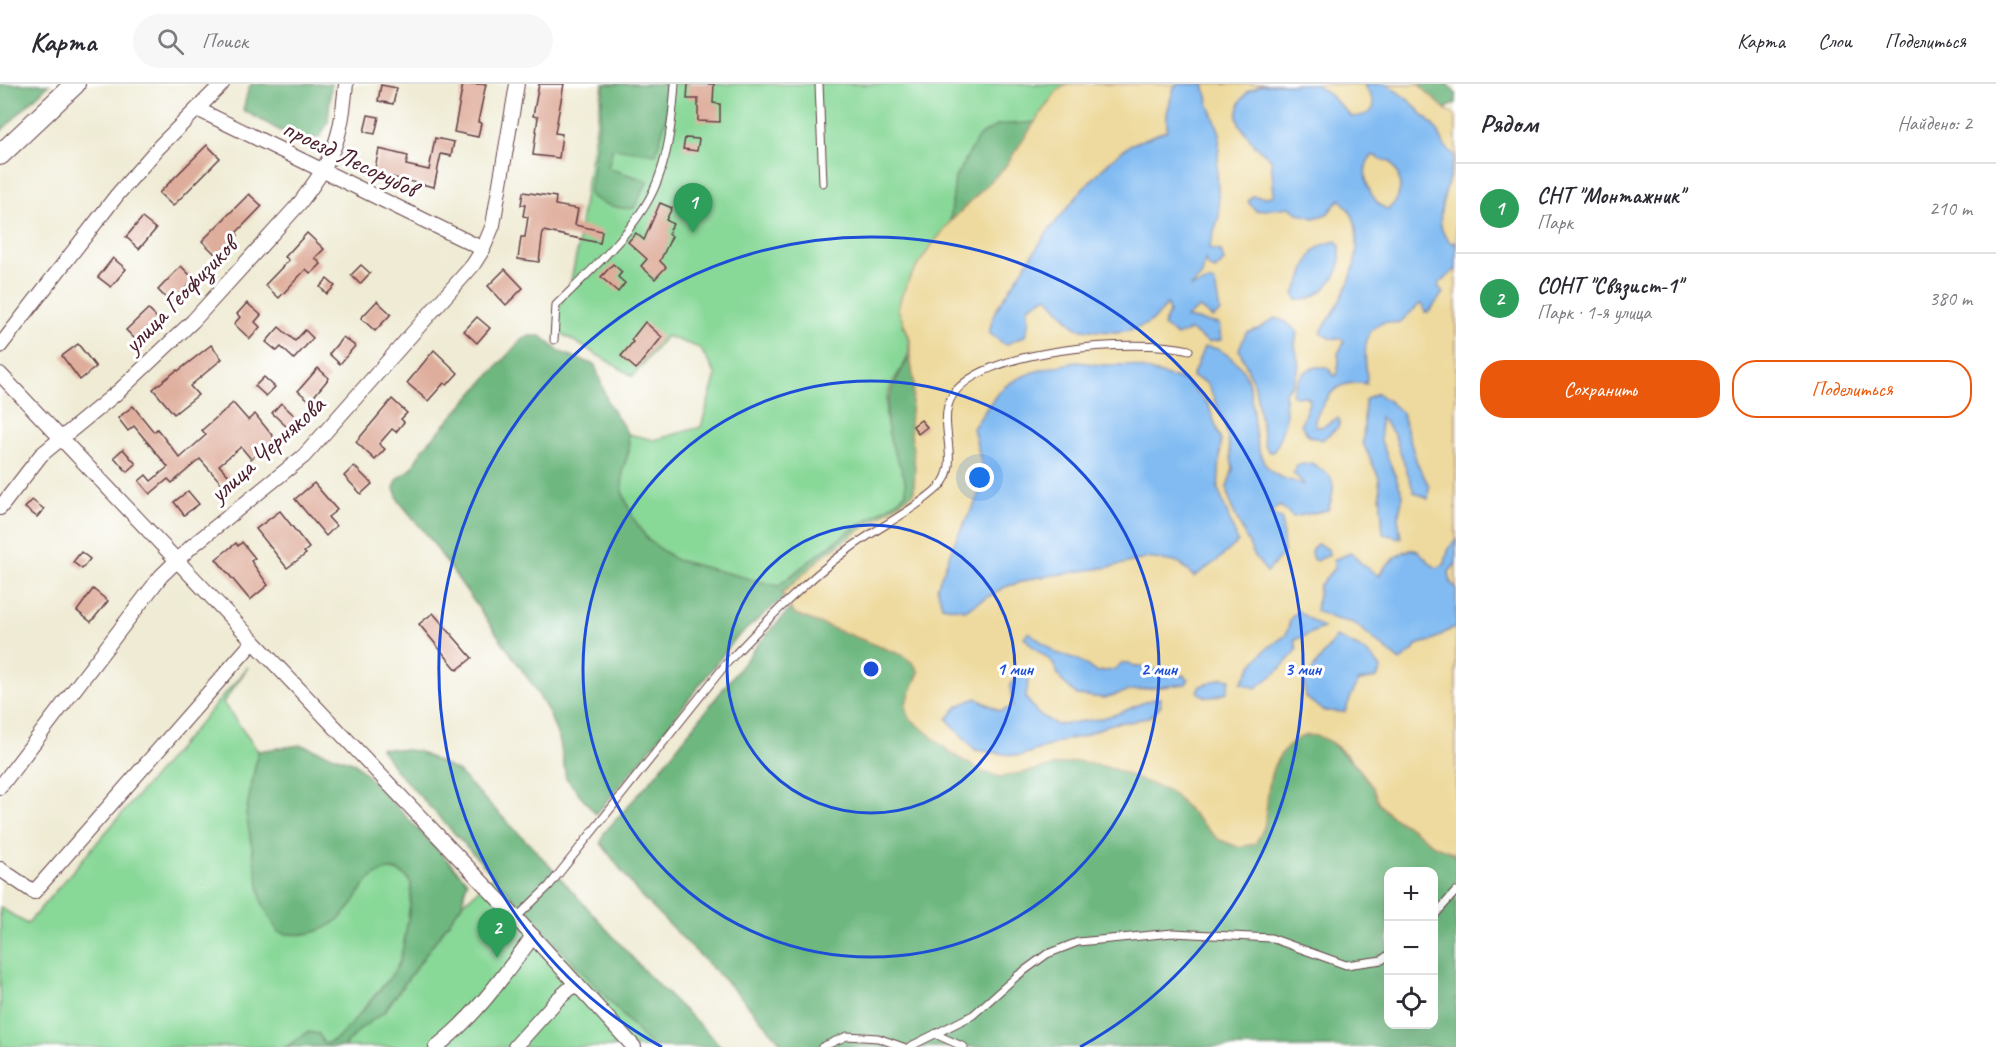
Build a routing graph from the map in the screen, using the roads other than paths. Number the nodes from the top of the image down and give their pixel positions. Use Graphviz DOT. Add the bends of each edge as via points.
graph roads {
  1 [pos="75,84"];
  2 [pos="222,84"];
  3 [pos="346,84"];
  4 [pos="517,84"];
  5 [pos="675,84"];
  6 [pos="819,84"];
  7 [pos="197,109"];
  8 [pos="0,155"];
  9 [pos="322,171"];
  10 [pos="823,183"];
  11 [pos="483,249"];
  12 [pos="554,340"];
  13 [pos="0,346"];
  14 [pos="1189,350"];
  15 [pos="0,374"];
  16 [pos="60,438"];
  17 [pos="0,508"];
  18 [pos="176,560"];
  19 [pos="253,642"];
  20 [pos="0,787"];
  21 [pos="0,869"];
  22 [pos="1456,891"];
  23 [pos="1438,911"];
  24 [pos="516,918"];
  25 [pos="533,936"];
  26 [pos="1384,959"];
  27 [pos="576,983"];
  28 [pos="935,1034"];
  29 [pos="435,1047"];
  30 [pos="515,1047"];
  31 [pos="634,1047"];
  32 [pos="822,1047"];
  33 [pos="903,1047"];
  34 [pos="909,1047"];
  35 [pos="964,1047"];
  1 -- 8 [label="main road"];
  2 -- 7 [label="street"];
  3 -- 9 [label="street, улица Геофизиков" via="338,135"];
  4 -- 11 [label="street, улица Чернякова" via="493,225"];
  5 -- 12 [label="lane" via="669,134 655,188 626,231 556,305"];
  6 -- 10 [label="lane"];
  7 -- 9 [label="street, проезд Лесорубов"];
  7 -- 13 [label="street" via="117,195"];
  9 -- 11 [label="street, проезд Лесорубов"];
  9 -- 16 [label="street, улица Геофизиков" via="299,204 193,321 119,391"];
  11 -- 18 [label="street, улица Чернякова" via="304,456"];
  14 -- 24 [label="lane" via="1173,346 1073,349 994,365 968,380 955,391 946,411 950,461 942,484 915,507 849,549 766,622 726,664 549,886"];
  15 -- 16 [label="street"];
  16 -- 17 [label="street, улица Геофизиков" via="41,455"];
  16 -- 18 [label="street"];
  18 -- 19 [label="street"];
  18 -- 20 [label="street, улица Чернякова"];
  19 -- 21 [label="street" via="34,892"];
  19 -- 24 [label="street"];
  22 -- 23 [label="lane"];
  24 -- 25 [label="street"];
  25 -- 27 [label="street"];
  25 -- 29 [label="street" via="496,987 462,1025"];
  26 -- 28 [label="lane" via="1346,965 1271,938 1173,933 1078,942 1047,954 973,1015"];
  27 -- 30 [label="street"];
  27 -- 31 [label="street"];
  28 -- 34 [label="lane"];
  28 -- 35 [label="lane"];
  32 -- 33 [label="lane" via="847,1036 878,1038"];
}
